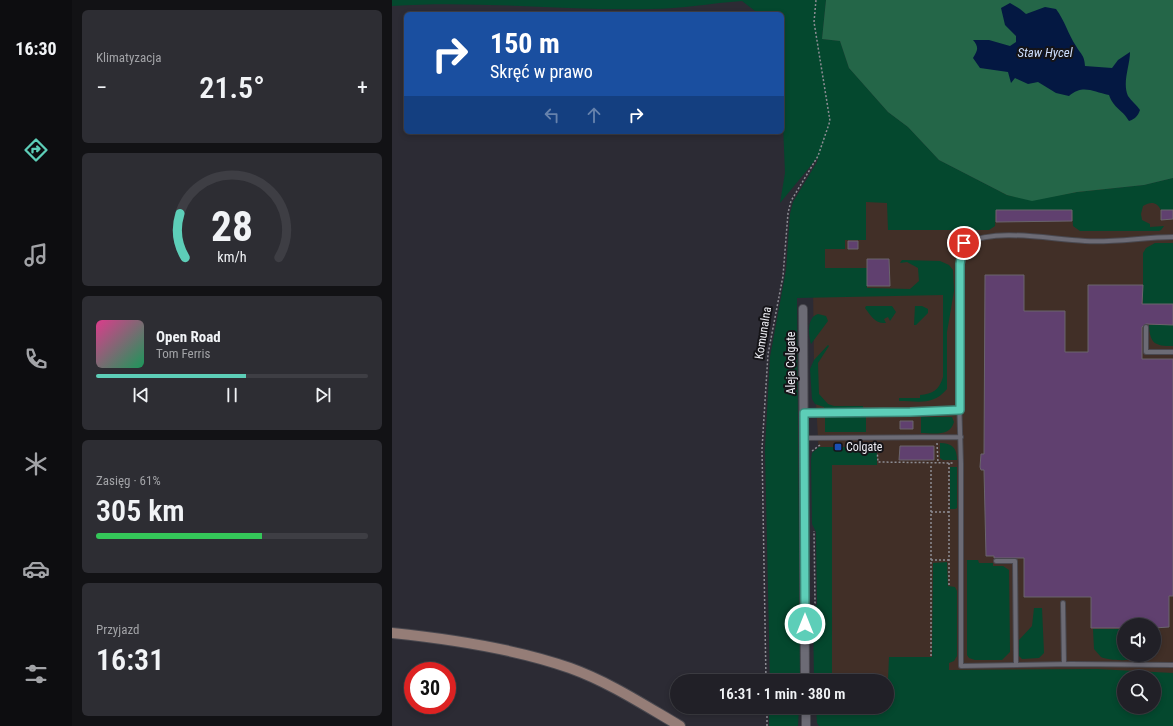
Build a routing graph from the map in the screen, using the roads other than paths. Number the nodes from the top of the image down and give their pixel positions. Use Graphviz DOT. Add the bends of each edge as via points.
graph roads {
  1 [pos="1173,237"];
  2 [pos="803,309"];
  3 [pos="1146,327"];
  4 [pos="1173,352"];
  5 [pos="960,410"];
  6 [pos="804,413"];
  7 [pos="961,437"];
  8 [pos="804,438"];
  9 [pos="996,561"];
  10 [pos="1063,603"];
  11 [pos="392,633"];
  12 [pos="1064,664"];
  13 [pos="1016,665"];
  14 [pos="1173,665"];
  15 [pos="805,674"];
  16 [pos="806,714"];
  17 [pos="680,726"];
  18 [pos="806,726"];
  1 -- 5 [label="lane" via="1085,242 1037,235 992,237 964,243 960,264"];
  2 -- 6 [label="street, Aleja Colgate"];
  3 -- 4 [label="lane" via="1146,352"];
  5 -- 6 [label="lane"];
  5 -- 7 [label="lane"];
  6 -- 8 [label="street, Aleja Colgate"];
  7 -- 8 [label="lane"];
  7 -- 13 [label="lane" via="962,666"];
  8 -- 15 [label="street, Aleja Colgate"];
  9 -- 13 [label="lane" via="1015,561"];
  10 -- 12 [label="lane"];
  11 -- 17 [label="street" via="522,653 571,668 618,689"];
  12 -- 13 [label="lane"];
  12 -- 14 [label="lane"];
  16 -- 18 [label="street"];
}
